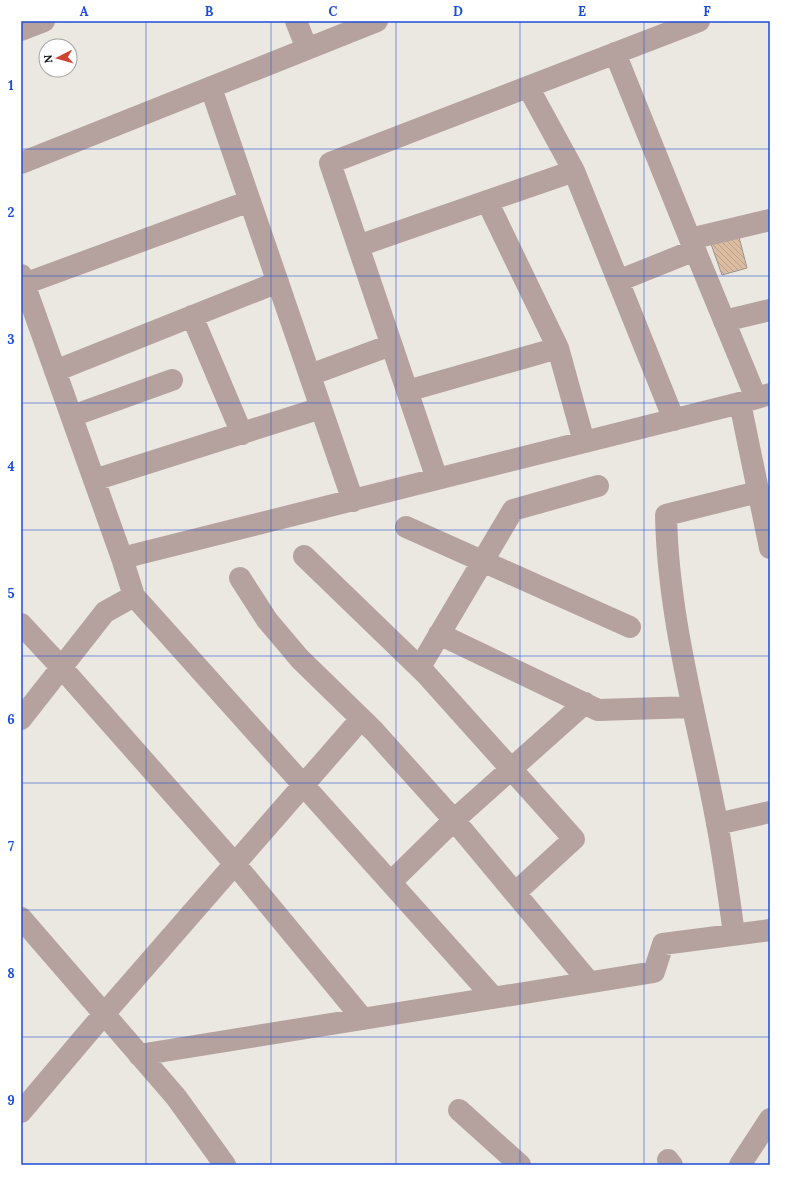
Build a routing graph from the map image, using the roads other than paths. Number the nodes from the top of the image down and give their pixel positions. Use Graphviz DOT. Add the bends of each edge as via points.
graph roads {
  1 [pos="44,21"];
  2 [pos="296,21"];
  3 [pos="377,21"];
  4 [pos="699,21"];
  5 [pos="21,30"];
  6 [pos="308,49"];
  7 [pos="615,53"];
  8 [pos="528,87"];
  9 [pos="211,88"];
  10 [pos="21,164"];
  11 [pos="574,171"];
  12 [pos="250,201"];
  13 [pos="487,201"];
  14 [pos="770,220"];
  15 [pos="693,244"];
  16 [pos="358,246"];
  17 [pos="23,280"];
  18 [pos="618,281"];
  19 [pos="278,282"];
  20 [pos="770,310"];
  21 [pos="192,316"];
  22 [pos="724,321"];
  23 [pos="391,345"];
  24 [pos="558,348"];
  25 [pos="55,371"];
  26 [pos="310,375"];
  27 [pos="172,380"];
  28 [pos="407,391"];
  29 [pos="755,398"];
  30 [pos="321,408"];
  31 [pos="72,416"];
  32 [pos="674,420"];
  33 [pos="242,434"];
  34 [pos="584,442"];
  35 [pos="437,479"];
  36 [pos="94,480"];
  37 [pos="761,480"];
  38 [pos="598,486"];
  39 [pos="353,500"];
  40 [pos="406,527"];
  41 [pos="770,548"];
  42 [pos="304,556"];
  43 [pos="122,558"];
  44 [pos="483,561"];
  45 [pos="240,578"];
  46 [pos="134,596"];
  47 [pos="21,624"];
  48 [pos="630,626"];
  49 [pos="439,634"];
  50 [pos="61,667"];
  51 [pos="420,667"];
  52 [pos="585,704"];
  53 [pos="693,707"];
  54 [pos="21,719"];
  55 [pos="361,719"];
  56 [pos="512,769"];
  57 [pos="303,785"];
  58 [pos="770,812"];
  59 [pos="454,820"];
  60 [pos="717,824"];
  61 [pos="235,864"];
  62 [pos="391,882"];
  63 [pos="515,893"];
  64 [pos="21,918"];
  65 [pos="770,930"];
  66 [pos="734,934"];
  67 [pos="589,982"];
  68 [pos="494,998"];
  69 [pos="104,1014"];
  70 [pos="363,1019"];
  71 [pos="139,1055"];
  72 [pos="459,1110"];
  73 [pos="21,1112"];
  74 [pos="770,1119"];
  75 [pos="225,1165"];
  76 [pos="520,1165"];
  77 [pos="740,1165"];
  1 -- 5 [label="street"];
  2 -- 6 [label="street"];
  3 -- 6 [label="street"];
  4 -- 7 [label="street"];
  6 -- 9 [label="street"];
  7 -- 8 [label="street"];
  7 -- 15 [label="street"];
  8 -- 11 [label="street"];
  8 -- 16 [label="street" via="330,163"];
  9 -- 10 [label="street"];
  9 -- 12 [label="street"];
  11 -- 13 [label="street"];
  11 -- 18 [label="street"];
  12 -- 17 [label="street"];
  12 -- 19 [label="street"];
  13 -- 16 [label="street"];
  13 -- 24 [label="street"];
  14 -- 15 [label="street"];
  15 -- 18 [label="street"];
  15 -- 22 [label="street"];
  16 -- 23 [label="street"];
  17 -- 25 [label="street"];
  18 -- 32 [label="street"];
  19 -- 21 [label="street"];
  19 -- 26 [label="street"];
  20 -- 22 [label="street"];
  21 -- 25 [label="street"];
  21 -- 33 [label="street"];
  22 -- 29 [label="street"];
  23 -- 26 [label="street"];
  23 -- 28 [label="street"];
  24 -- 28 [label="street"];
  24 -- 34 [label="street"];
  25 -- 31 [label="street"];
  26 -- 30 [label="street"];
  27 -- 31 [label="street"];
  28 -- 35 [label="street"];
  29 -- 32 [label="street"];
  29 -- 37 [label="street"];
  30 -- 33 [label="street"];
  30 -- 39 [label="street"];
  31 -- 36 [label="street"];
  32 -- 34 [label="street"];
  33 -- 36 [label="street"];
  34 -- 35 [label="street"];
  35 -- 39 [label="street"];
  36 -- 43 [label="street"];
  37 -- 41 [label="street"];
  37 -- 53 [label="street" via="666,515 670,577"];
  38 -- 44 [label="street" via="513,510"];
  39 -- 43 [label="street"];
  40 -- 44 [label="street"];
  42 -- 51 [label="street"];
  43 -- 46 [label="street"];
  44 -- 48 [label="street"];
  44 -- 49 [label="street"];
  45 -- 55 [label="street" via="267,620 300,659"];
  46 -- 50 [label="street" via="105,612"];
  46 -- 57 [label="street"];
  47 -- 50 [label="street"];
  49 -- 51 [label="street"];
  49 -- 52 [label="street"];
  50 -- 54 [label="street"];
  50 -- 61 [label="street"];
  51 -- 56 [label="street"];
  52 -- 53 [label="street" via="598,710"];
  52 -- 56 [label="street"];
  53 -- 60 [label="street"];
  55 -- 57 [label="street"];
  55 -- 59 [label="street"];
  56 -- 59 [label="street"];
  56 -- 63 [label="street" via="574,839"];
  57 -- 61 [label="street"];
  57 -- 62 [label="street"];
  58 -- 60 [label="street"];
  59 -- 62 [label="street"];
  59 -- 63 [label="street"];
  60 -- 66 [label="street"];
  61 -- 69 [label="street"];
  61 -- 70 [label="street"];
  62 -- 68 [label="street"];
  63 -- 67 [label="street"];
  64 -- 69 [label="street"];
  65 -- 66 [label="street"];
  66 -- 67 [label="street" via="663,944 654,972"];
  67 -- 68 [label="street"];
  68 -- 70 [label="street"];
  69 -- 71 [label="street"];
  69 -- 73 [label="street"];
  70 -- 71 [label="street"];
  71 -- 75 [label="street" via="176,1097"];
  72 -- 76 [label="street"];
  74 -- 77 [label="street"];
}
